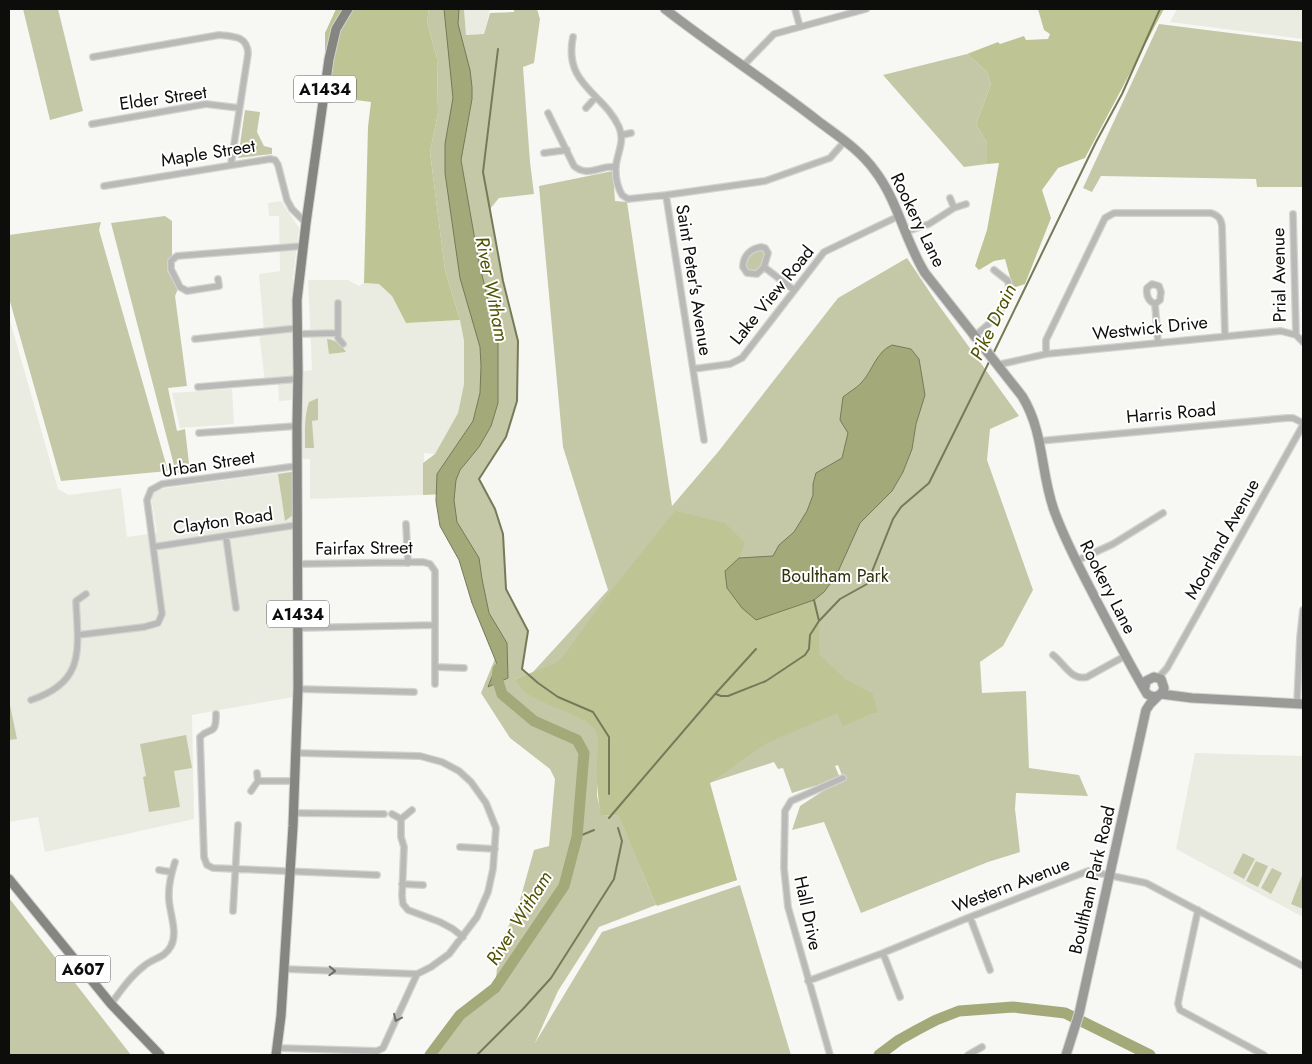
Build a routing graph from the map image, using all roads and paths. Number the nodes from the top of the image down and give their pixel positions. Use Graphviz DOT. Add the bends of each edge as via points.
graph roads {
  1 [pos="348,9"];
  2 [pos="665,9"];
  3 [pos="795,9"];
  4 [pos="866,9"];
  5 [pos="800,27"];
  6 [pos="574,37"];
  7 [pos="565,43"];
  8 [pos="572,45"];
  9 [pos="93,57"];
  10 [pos="743,66"];
  11 [pos="595,98"];
  12 [pos="239,108"];
  13 [pos="586,108"];
  14 [pos="548,113"];
  15 [pos="92,124"];
  16 [pos="631,133"];
  17 [pos="622,135"];
  18 [pos="845,141"];
  19 [pos="567,150"];
  20 [pos="544,153"];
  21 [pos="231,164"];
  22 [pos="616,167"];
  23 [pos="104,186"];
  24 [pos="666,195"];
  25 [pos="950,198"];
  26 [pos="966,204"];
  27 [pos="954,208"];
  28 [pos="1293,214"];
  29 [pos="899,216"];
  30 [pos="306,224"];
  31 [pos="905,232"];
  32 [pos="303,246"];
  33 [pos="764,267"];
  34 [pos="994,270"];
  35 [pos="218,279"];
  36 [pos="794,290"];
  37 [pos="338,303"];
  38 [pos="1155,304"];
  39 [pos="298,331"];
  40 [pos="338,333"];
  41 [pos="1296,335"];
  42 [pos="1225,336"];
  43 [pos="974,337"];
  44 [pos="195,340"];
  45 [pos="1158,342"];
  46 [pos="1303,342"];
  47 [pos="344,344"];
  48 [pos="1046,354"];
  49 [pos="993,360"];
  50 [pos="693,369"];
  51 [pos="298,379"];
  52 [pos="198,387"];
  53 [pos="1303,424"];
  54 [pos="297,426"];
  55 [pos="199,433"];
  56 [pos="704,440"];
  57 [pos="1039,441"];
  58 [pos="297,466"];
  59 [pos="1163,513"];
  60 [pos="406,524"];
  61 [pos="297,525"];
  62 [pos="226,537"];
  63 [pos="153,547"];
  64 [pos="1076,561"];
  65 [pos="408,563"];
  66 [pos="297,564"];
  67 [pos="86,594"];
  68 [pos="236,608"];
  69 [pos="1303,610"];
  70 [pos="435,625"];
  71 [pos="298,628"];
  72 [pos="78,635"];
  73 [pos="1053,655"];
  74 [pos="1125,656"];
  75 [pos="435,667"];
  76 [pos="464,668"];
  77 [pos="1137,674"];
  78 [pos="435,684"];
  79 [pos="1159,686"];
  80 [pos="298,689"];
  81 [pos="1146,690"];
  82 [pos="414,692"];
  83 [pos="31,700"];
  84 [pos="1300,704"];
  85 [pos="1146,710"];
  86 [pos="216,714"];
  87 [pos="296,754"];
  88 [pos="257,773"];
  89 [pos="843,778"];
  90 [pos="258,781"];
  91 [pos="295,781"];
  92 [pos="251,792"];
  93 [pos="412,810"];
  94 [pos="293,813"];
  95 [pos="384,814"];
  96 [pos="392,814"];
  97 [pos="401,819"];
  98 [pos="238,825"];
  99 [pos="460,847"];
  100 [pos="495,849"];
  101 [pos="175,862"];
  102 [pos="235,869"];
  103 [pos="159,870"];
  104 [pos="290,871"];
  105 [pos="171,872"];
  106 [pos="377,875"];
  107 [pos="1110,875"];
  108 [pos="9,879"];
  109 [pos="402,884"];
  110 [pos="423,884"];
  111 [pos="1198,910"];
  112 [pos="233,911"];
  113 [pos="970,917"];
  114 [pos="463,937"];
  115 [pos="883,953"];
  116 [pos="1303,966"];
  117 [pos="284,969"];
  118 [pos="990,970"];
  119 [pos="417,974"];
  120 [pos="808,981"];
  121 [pos="900,997"];
  122 [pos="111,1004"];
  123 [pos="982,1048"];
  124 [pos="277,1051"];
  125 [pos="160,1055"];
  126 [pos="830,1055"];
  127 [pos="968,1055"];
  128 [pos="1066,1055"];
  129 [pos="1264,1055"];
  1 -- 30 [label="main road, A1434" via="336,29 329,59"];
  2 -- 10 [label="street, Rookery Lane"];
  3 -- 5 [label="street"];
  4 -- 5 [label="street"];
  5 -- 10 [label="street" via="774,34"];
  6 -- 8 [label="street"];
  7 -- 8 [label="street"];
  8 -- 11 [label="street" via="581,81"];
  9 -- 12 [label="street" via="219,35 239,37 248,48"];
  10 -- 18 [label="street, Rookery Lane"];
  11 -- 13 [label="street"];
  11 -- 17 [label="street" via="613,115"];
  12 -- 15 [label="street, Elder Street" via="206,104"];
  12 -- 21 [label="street"];
  14 -- 19 [label="street"];
  16 -- 17 [label="street"];
  17 -- 22 [label="street"];
  18 -- 24 [label="street, Saint Peter's Avenue" via="830,158 765,181"];
  18 -- 29 [label="street, Rookery Lane" via="881,178"];
  19 -- 20 [label="street"];
  19 -- 22 [label="street" via="574,166 583,172 605,166"];
  21 -- 23 [label="street, Maple Street"];
  21 -- 30 [label="street, Maple Street" via="275,160 287,200"];
  22 -- 24 [label="street" via="617,183 624,198"];
  24 -- 50 [label="street, Saint Peter's Avenue"];
  25 -- 27 [label="street"];
  26 -- 27 [label="street"];
  27 -- 31 [label="street" via="929,224"];
  28 -- 41 [label="street, Prial Avenue"];
  29 -- 31 [label="street, Rookery Lane"];
  29 -- 36 [label="street, Lake View Road" via="824,252"];
  30 -- 32 [label="main road, A1434"];
  31 -- 43 [label="street, Rookery Lane" via="924,273"];
  32 -- 35 [label="street" via="177,256 171,261 170,269 180,287 187,291 219,286"];
  32 -- 39 [label="main road, A1434" via="297,300"];
  33 -- 33 [label="street" via="756,274 744,270 748,252 765,248 768,253"];
  33 -- 36 [label="street"];
  34 -- 43 [label="street" via="1008,282 1008,295 992,322"];
  36 -- 50 [label="street, Lake View Road" via="742,358 730,364"];
  37 -- 40 [label="street"];
  38 -- 45 [label="street"];
  39 -- 40 [label="street"];
  39 -- 44 [label="street"];
  39 -- 51 [label="main road, A1434"];
  40 -- 47 [label="street"];
  41 -- 42 [label="street, Westwick Drive" via="1281,331"];
  41 -- 46 [label="street"];
  42 -- 45 [label="street, Westwick Drive"];
  42 -- 48 [label="street" via="1222,226 1217,215 1114,213 1105,218 1046,340"];
  43 -- 49 [label="street, Rookery Lane"];
  45 -- 48 [label="street, Westwick Drive"];
  48 -- 49 [label="street, Westwick Drive"];
  49 -- 57 [label="street, Rookery Lane" via="1029,408"];
  50 -- 56 [label="street, Saint Peter's Avenue"];
  51 -- 52 [label="street"];
  51 -- 54 [label="main road, A1434"];
  53 -- 57 [label="street, Harris Road" via="1287,418"];
  53 -- 79 [label="street, Moorland Avenue"];
  54 -- 55 [label="street"];
  54 -- 58 [label="main road, A1434"];
  57 -- 64 [label="street, Rookery Lane" via="1050,500"];
  58 -- 61 [label="main road, A1434"];
  58 -- 63 [label="street, Urban Street" via="162,484 152,490 147,500"];
  59 -- 64 [label="street" via="1113,544"];
  60 -- 65 [label="street"];
  61 -- 62 [label="street, Clayton Road"];
  61 -- 66 [label="main road, A1434"];
  62 -- 63 [label="street, Clayton Road"];
  62 -- 68 [label="street"];
  63 -- 72 [label="street" via="162,614 158,623"];
  64 -- 74 [label="street, Rookery Lane"];
  65 -- 66 [label="street, Fairfax Street"];
  65 -- 70 [label="street, Fairfax Street" via="424,562 435,571"];
  66 -- 71 [label="main road, A1434"];
  67 -- 72 [label="street" via="76,601"];
  69 -- 84 [label="street"];
  70 -- 71 [label="street"];
  70 -- 75 [label="street, Fairfax Street"];
  71 -- 80 [label="main road, A1434"];
  72 -- 83 [label="street" via="77,659 71,674 45,695"];
  73 -- 74 [label="street" via="1080,678"];
  74 -- 77 [label="street, Rookery Lane"];
  75 -- 76 [label="street"];
  75 -- 78 [label="street, Fairfax Street"];
  77 -- 79 [label="street"];
  77 -- 81 [label="street, Rookery Lane"];
  79 -- 81 [label="street" via="1152,696"];
  79 -- 81 [label="street" via="1146,681"];
  79 -- 84 [label="street" via="1179,697"];
  79 -- 85 [label="street"];
  80 -- 82 [label="street"];
  80 -- 87 [label="main road, A1434"];
  81 -- 85 [label="street, Boultham Park Road"];
  85 -- 107 [label="street, Boultham Park Road"];
  86 -- 102 [label="street" via="216,725 212,731 200,737 204,857 213,868"];
  87 -- 91 [label="main road, A1434"];
  87 -- 100 [label="street" via="420,756 442,762 471,782 486,803 496,828"];
  88 -- 90 [label="street"];
  89 -- 120 [label="street, Hall Drive" via="791,801 785,811 785,888"];
  90 -- 91 [label="street"];
  90 -- 92 [label="street"];
  91 -- 94 [label="main road, A1434"];
  93 -- 97 [label="street"];
  94 -- 95 [label="street"];
  94 -- 104 [label="main road, A1434"];
  96 -- 97 [label="street"];
  97 -- 109 [label="street" via="404,847"];
  98 -- 102 [label="street"];
  99 -- 100 [label="street"];
  100 -- 114 [label="street" via="488,892 477,917"];
  101 -- 105 [label="street"];
  102 -- 104 [label="street"];
  102 -- 112 [label="street"];
  103 -- 105 [label="street"];
  104 -- 106 [label="street"];
  104 -- 117 [label="main road, A1434"];
  105 -- 122 [label="street" via="172,945 164,956 146,964 130,978"];
  107 -- 111 [label="street, Western Avenue" via="1146,883"];
  107 -- 113 [label="street, Western Avenue" via="1088,871"];
  107 -- 128 [label="street, Boultham Park Road" via="1079,1014"];
  108 -- 122 [label="main road, A607"];
  109 -- 110 [label="street"];
  109 -- 114 [label="street" via="403,904 408,910 440,922"];
  111 -- 116 [label="street, Western Avenue"];
  111 -- 129 [label="street" via="1179,998 1180,1010"];
  113 -- 115 [label="street, Western Avenue"];
  113 -- 118 [label="street"];
  114 -- 119 [label="street" via="449,954"];
  115 -- 120 [label="street, Western Avenue"];
  115 -- 121 [label="street"];
  117 -- 119 [label="street, one-way"];
  117 -- 124 [label="main road, A1434"];
  119 -- 124 [label="street, one-way" via="383,1048 377,1051"];
  120 -- 126 [label="street, Hall Drive"];
  122 -- 125 [label="main road, A607"];
  123 -- 127 [label="street"];
}
